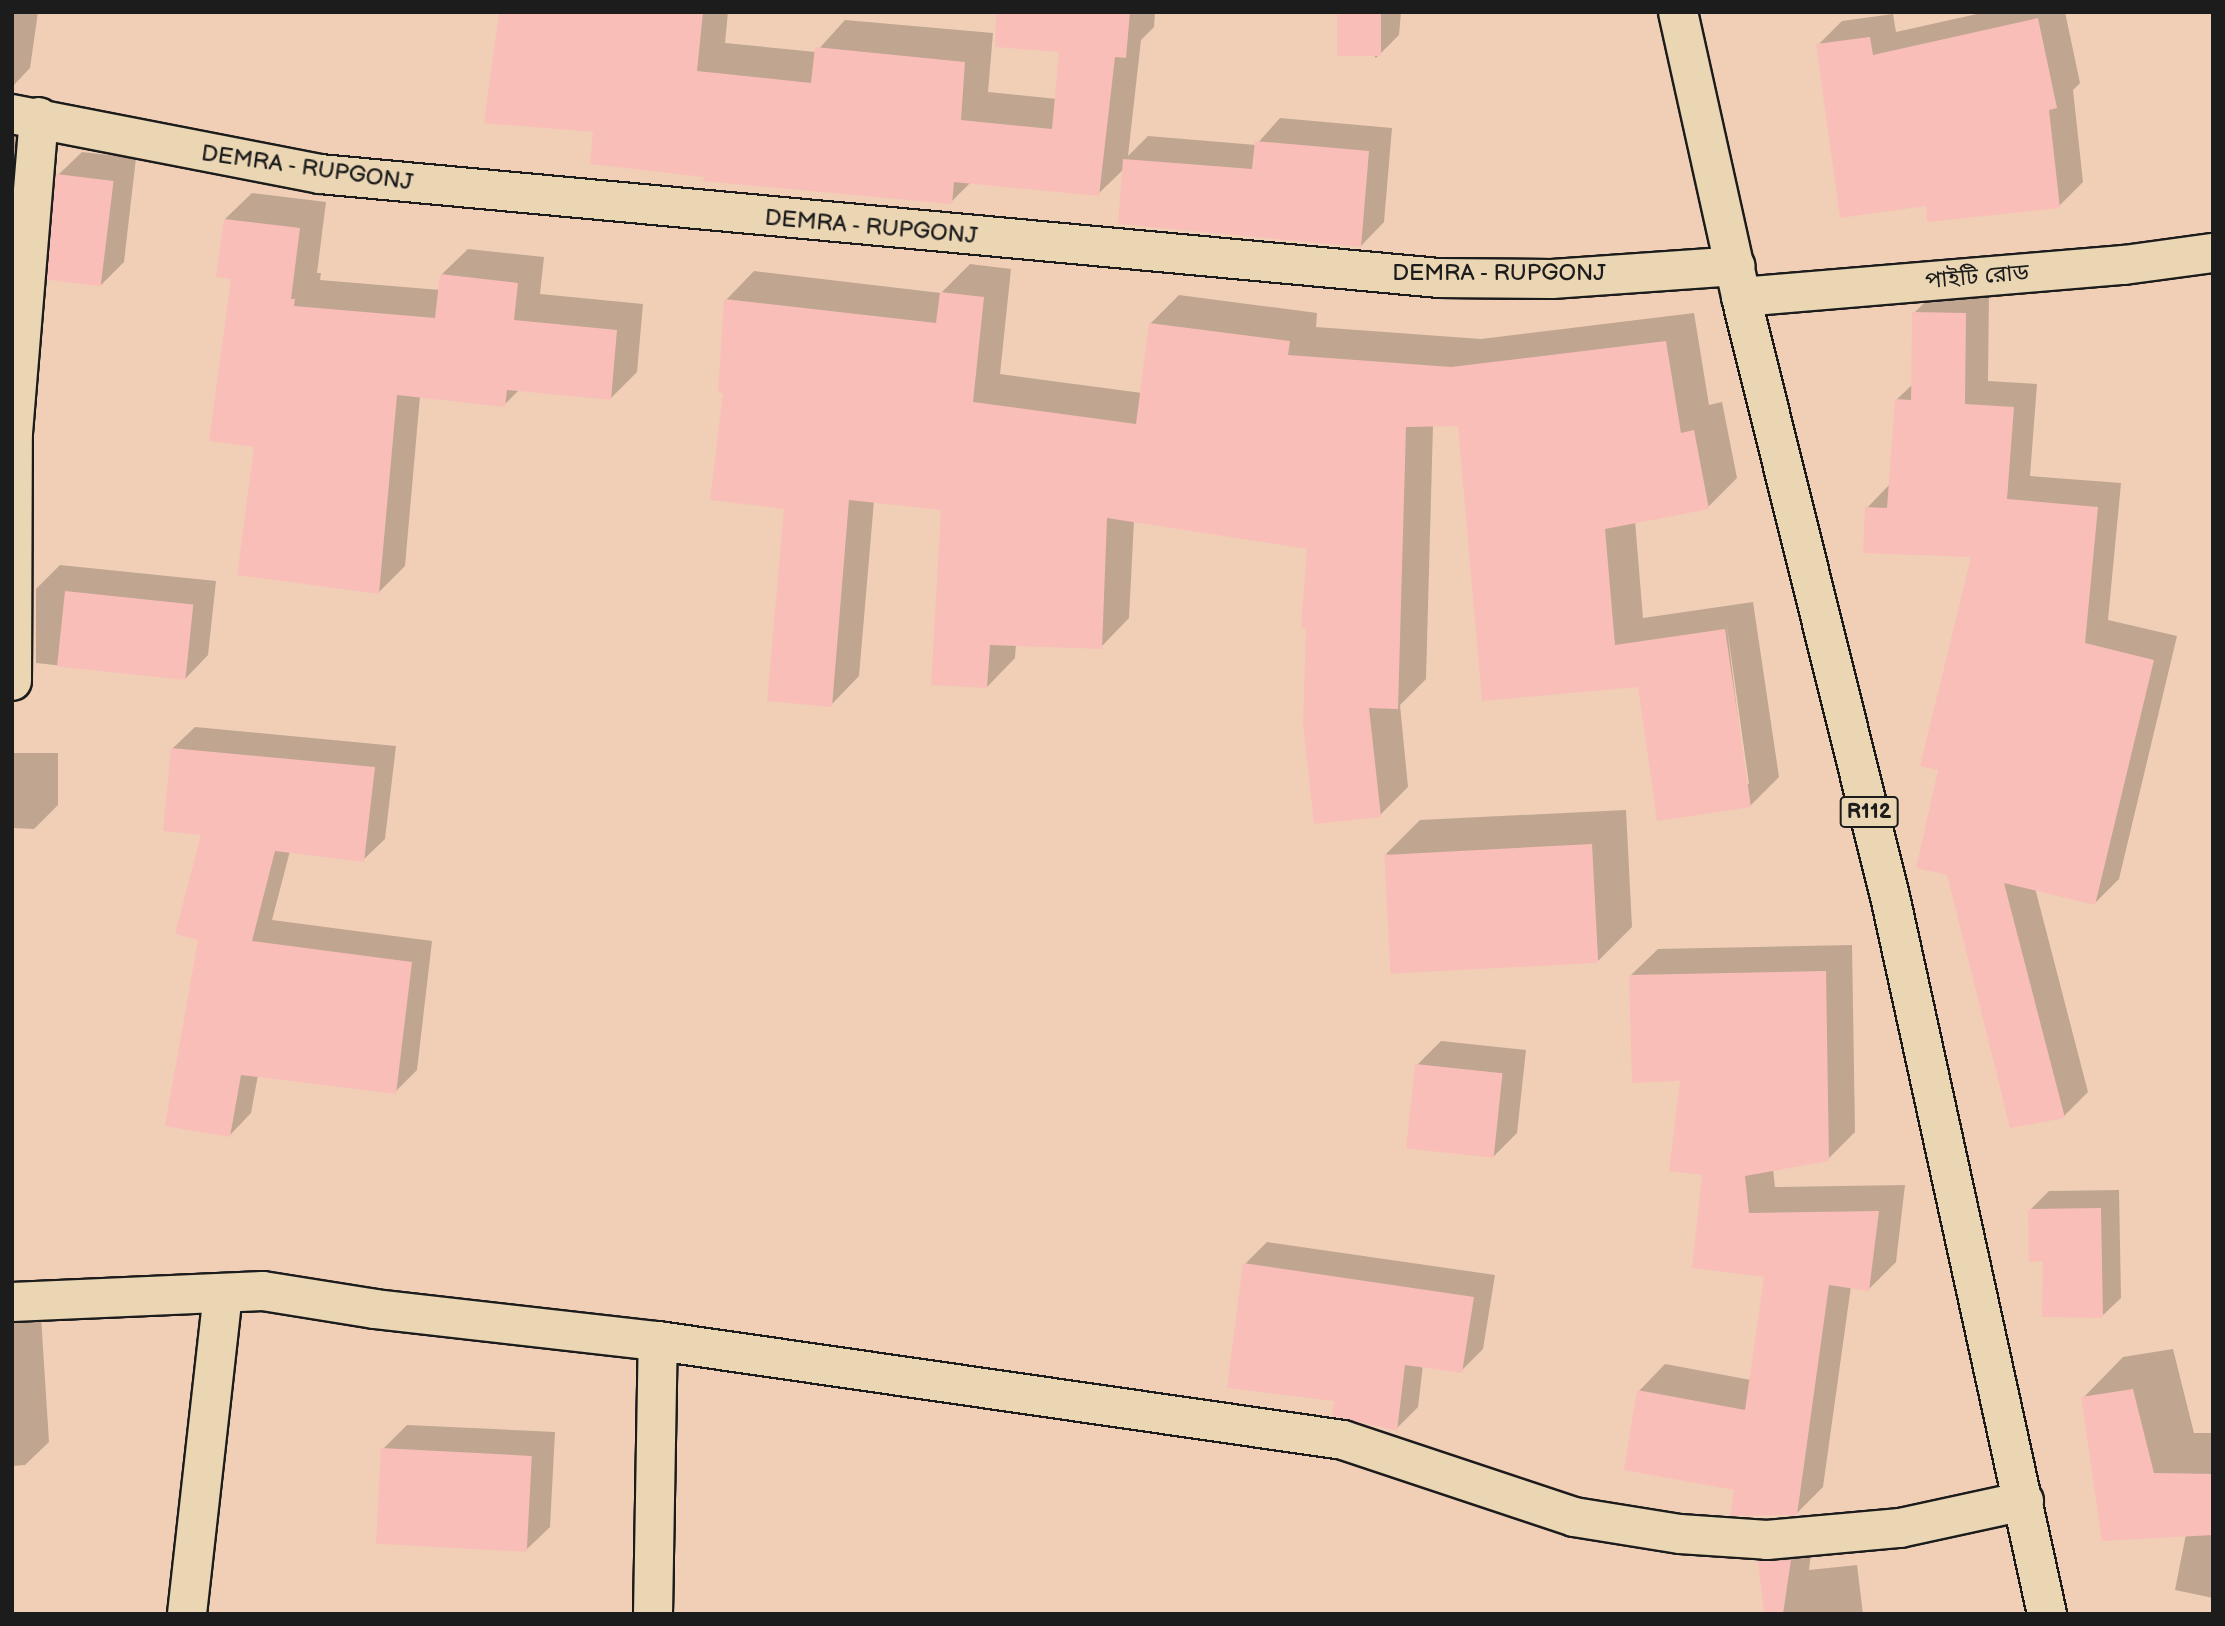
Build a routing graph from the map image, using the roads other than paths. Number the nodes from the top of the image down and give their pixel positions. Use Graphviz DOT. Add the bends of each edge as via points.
graph roads {
  1 [pos="1678,12"];
  2 [pos="26,115"];
  3 [pos="2213,253"];
  4 [pos="1738,281"];
  5 [pos="12,681"];
  6 [pos="223,1294"];
  7 [pos="12,1302"];
  8 [pos="658,1340"];
  9 [pos="2024,1501"];
  10 [pos="187,1614"];
  11 [pos="653,1614"];
  12 [pos="2047,1614"];
  1 -- 4 [label="street, R112"];
  2 -- 4 [label="street, DEMRA - RUPGONJ" via="320,174 1438,278"];
  2 -- 5 [label="street" via="13,433"];
  3 -- 4 [label="street, পাইটি রোড" via="2124,265"];
  4 -- 9 [label="street, R112" via="1891,901"];
  6 -- 7 [label="street"];
  6 -- 8 [label="street" via="303,1294 376,1310"];
  6 -- 10 [label="street"];
  8 -- 9 [label="street" via="1343,1440 1574,1517 1680,1534 1767,1540 1900,1528"];
  8 -- 11 [label="street"];
  9 -- 12 [label="street, R112"];
}
